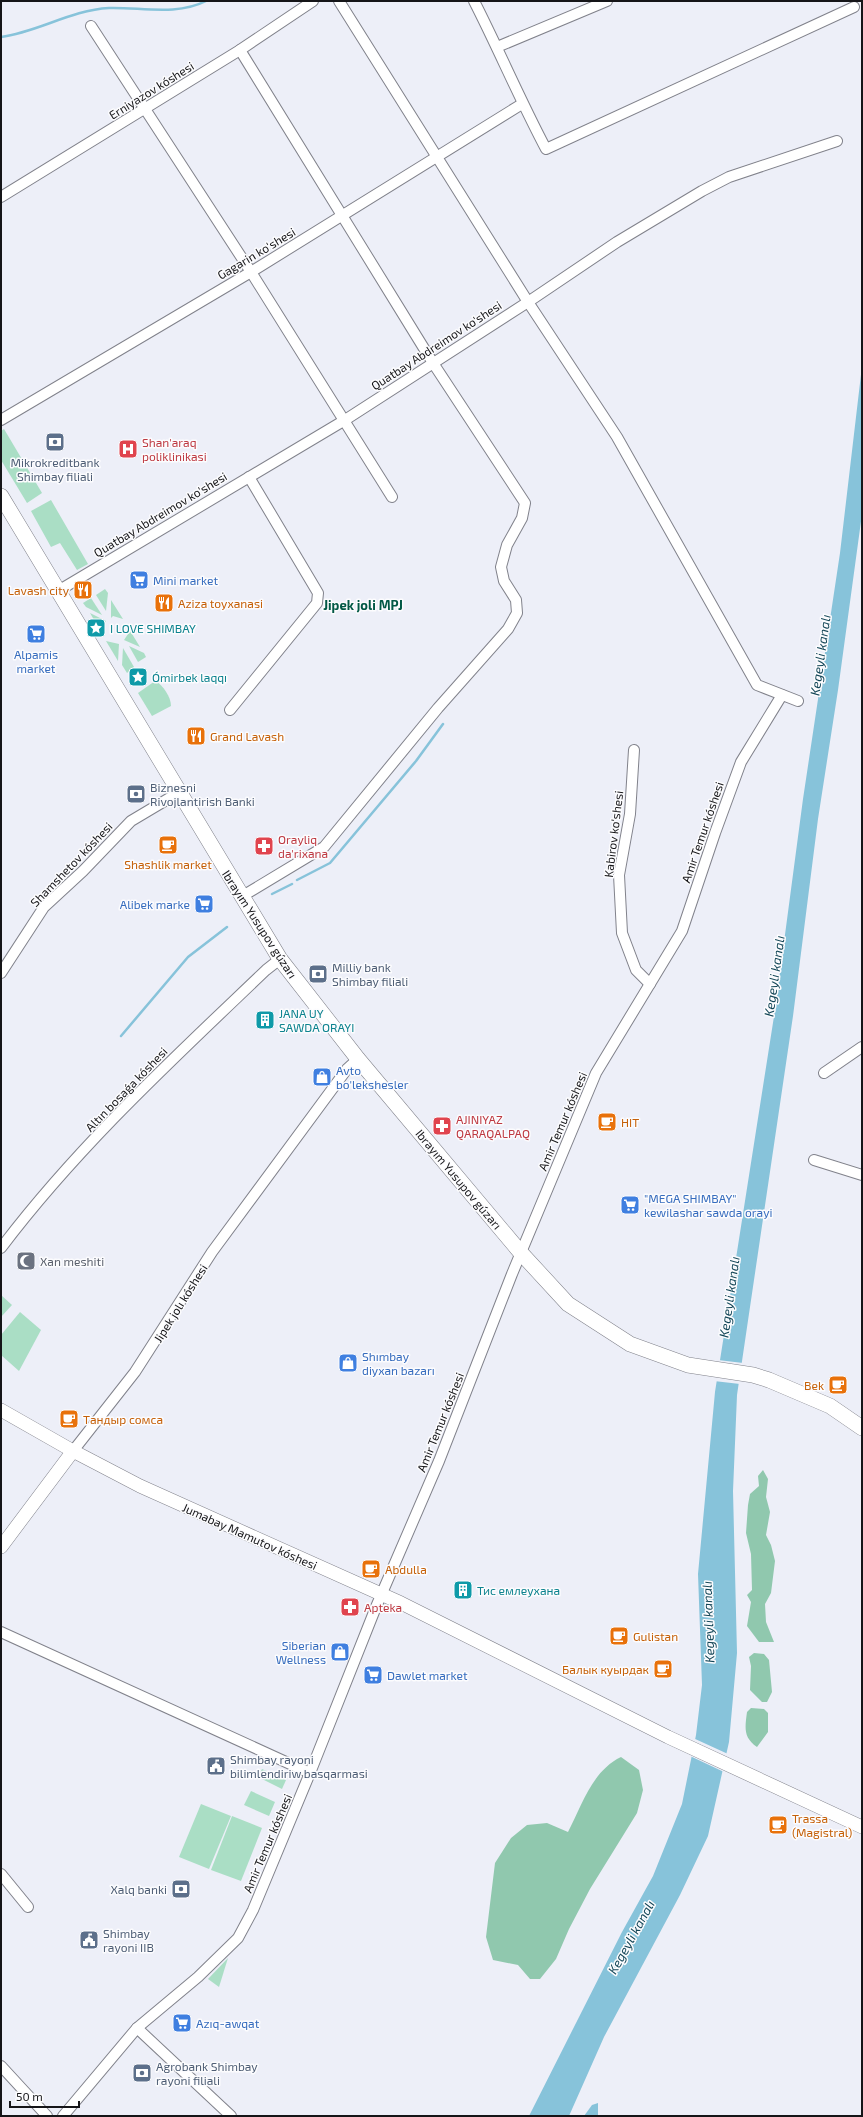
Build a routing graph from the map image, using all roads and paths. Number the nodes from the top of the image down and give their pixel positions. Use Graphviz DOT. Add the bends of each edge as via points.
graph roads {
  1 [pos="313,1"];
  2 [pos="339,1"];
  3 [pos="474,1"];
  4 [pos="607,1"];
  5 [pos="854,7"];
  6 [pos="91,26"];
  7 [pos="497,47"];
  8 [pos="240,50"];
  9 [pos="522,104"];
  10 [pos="145,110"];
  11 [pos="837,141"];
  12 [pos="438,156"];
  13 [pos="1,197"];
  14 [pos="342,216"];
  15 [pos="251,272"];
  16 [pos="528,302"];
  17 [pos="433,363"];
  18 [pos="1,420"];
  19 [pos="345,420"];
  20 [pos="249,477"];
  21 [pos="1,496"];
  22 [pos="392,497"];
  23 [pos="58,591"];
  24 [pos="782,695"];
  25 [pos="798,701"];
  26 [pos="230,710"];
  27 [pos="634,750"];
  28 [pos="178,793"];
  29 [pos="240,897"];
  30 [pos="280,959"];
  31 [pos="1,973"];
  32 [pos="650,984"];
  33 [pos="862,1047"];
  34 [pos="358,1059"];
  35 [pos="824,1073"];
  36 [pos="814,1160"];
  37 [pos="862,1175"];
  38 [pos="1,1248"];
  39 [pos="521,1253"];
  40 [pos="1,1410"];
  41 [pos="862,1428"];
  42 [pos="73,1451"];
  43 [pos="1,1547"];
  44 [pos="381,1594"];
  45 [pos="1,1632"];
  46 [pos="310,1773"];
  47 [pos="862,1826"];
  48 [pos="1,1874"];
  49 [pos="28,1907"];
  50 [pos="137,2028"];
  51 [pos="1,2066"];
  52 [pos="47,2116"];
  53 [pos="63,2116"];
  54 [pos="231,2116"];
  1 -- 8 [label="street, Erniyazov kóshesi"];
  2 -- 12 [label="street"];
  3 -- 7 [label="street"];
  4 -- 7 [label="street"];
  5 -- 9 [label="street" via="546,149"];
  6 -- 10 [label="street"];
  7 -- 9 [label="street"];
  8 -- 10 [label="street, Erniyazov kóshesi"];
  8 -- 14 [label="street"];
  9 -- 12 [label="street, Gagarin ko'shesi"];
  10 -- 13 [label="street, Erniyazov kóshesi"];
  10 -- 15 [label="street"];
  11 -- 16 [label="street, Quatbay Abdreimov ko'shesi" via="729,176 617,242"];
  12 -- 14 [label="street, Gagarin ko'shesi"];
  12 -- 16 [label="street"];
  14 -- 15 [label="street, Gagarin ko'shesi"];
  14 -- 17 [label="street"];
  15 -- 18 [label="street, Gagarin ko'shesi"];
  15 -- 19 [label="street"];
  16 -- 17 [label="street, Quatbay Abdreimov ko'shesi"];
  16 -- 24 [label="street" via="617,437 757,685"];
  17 -- 19 [label="street, Quatbay Abdreimov ko'shesi"];
  17 -- 29 [label="street" via="525,503 522,518 507,545 502,567 504,581 516,600 517,613 508,628 438,708 324,847"];
  19 -- 20 [label="street, Quatbay Abdreimov ko'shesi"];
  19 -- 22 [label="street"];
  20 -- 23 [label="street, Quatbay Abdreimov ko'shesi"];
  20 -- 26 [label="street" via="318,593 317,603"];
  21 -- 23 [label="main road, Ibrayım Yusupov gúzarı"];
  23 -- 28 [label="main road, Ibrayım Yusupov gúzarı"];
  24 -- 25 [label="street"];
  24 -- 32 [label="street, Amir Temur kóshesi" via="741,762 682,931"];
  27 -- 32 [label="street, Kabirov ko'shesi" via="630,814 619,875 622,934 636,970"];
  28 -- 29 [label="main road, Ibrayım Yusupov gúzarı"];
  28 -- 31 [label="street, Shamshetov kóshesi" via="131,821 49,902"];
  29 -- 30 [label="main road, Ibrayım Yusupov gúzarı"];
  30 -- 34 [label="main road, Ibrayım Yusupov gúzarı"];
  30 -- 38 [label="street, Altın bosaǵa kóshesi" via="162,1070 81,1154"];
  32 -- 39 [label="street, Amir Temur kóshesi" via="596,1073"];
  33 -- 35 [label="street"];
  34 -- 39 [label="main road, Ibrayım Yusupov gúzarı"];
  34 -- 42 [label="street, Jipek jolı kóshesi" via="347,1069 217,1245 136,1372"];
  36 -- 37 [label="street"];
  39 -- 41 [label="main road, Ibrayım Yusupov gúzarı" via="568,1304 617,1337 640,1349 706,1368 753,1375 830,1406"];
  39 -- 44 [label="street, Amir Temur kóshesi" via="440,1461"];
  40 -- 42 [label="street, Jumabay Mamutov kóshesi"];
  42 -- 43 [label="street, Jipek jolı kóshesi"];
  42 -- 44 [label="street, Jumabay Mamutov kóshesi" via="140,1486"];
  44 -- 46 [label="street, Amir Temur kóshesi"];
  44 -- 47 [label="street, Jumabay Mamutov kóshesi" via="668,1737"];
  45 -- 46 [label="street"];
  46 -- 50 [label="street, Amir Temur kóshesi" via="253,1910 238,1938 198,1977"];
  48 -- 49 [label="street"];
  50 -- 53 [label="street, Amir Temur kóshesi"];
  50 -- 54 [label="street"];
  51 -- 52 [label="street"];
}
